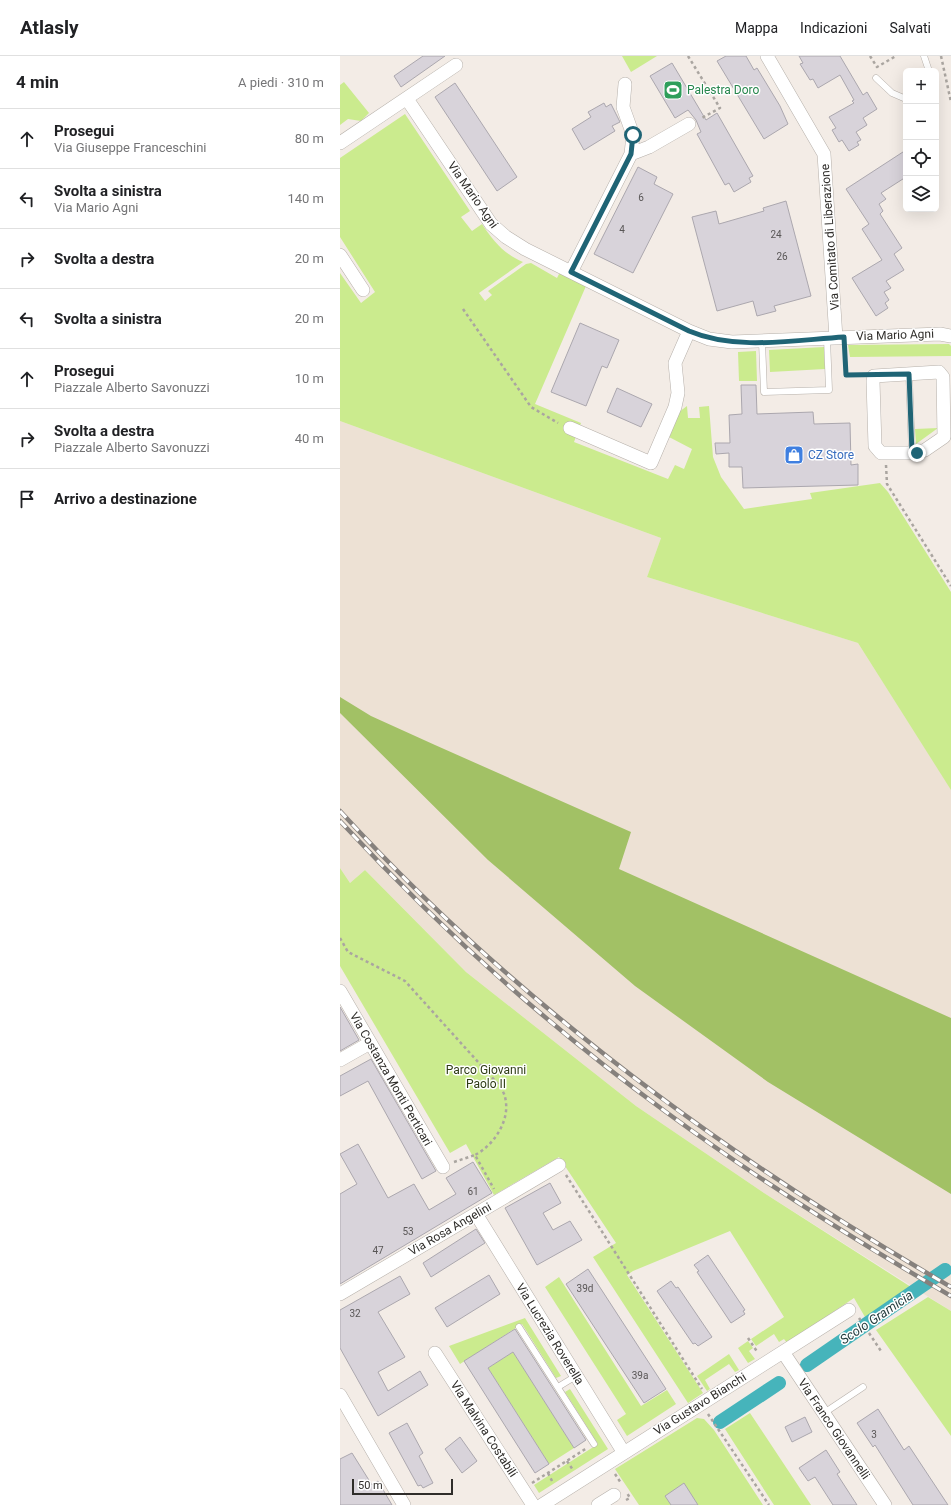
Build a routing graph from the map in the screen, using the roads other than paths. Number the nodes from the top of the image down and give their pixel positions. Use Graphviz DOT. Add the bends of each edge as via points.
graph roads {
  1 [pos="767,56"];
  2 [pos="924,56"];
  3 [pos="456,65"];
  4 [pos="928,68"];
  5 [pos="876,78"];
  6 [pos="625,84"];
  7 [pos="406,98"];
  8 [pos="903,98"];
  9 [pos="689,124"];
  10 [pos="340,143"];
  11 [pos="631,154"];
  12 [pos="340,255"];
  13 [pos="571,272"];
  14 [pos="363,290"];
  15 [pos="689,331"];
  16 [pos="951,336"];
  17 [pos="836,338"];
  18 [pos="762,342"];
  19 [pos="909,374"];
  20 [pos="570,428"];
  21 [pos="946,436"];
  22 [pos="912,453"];
  23 [pos="340,991"];
  24 [pos="370,1043"];
  25 [pos="340,1060"];
  26 [pos="559,1165"];
  27 [pos="443,1167"];
  28 [pos="476,1214"];
  29 [pos="340,1294"];
  30 [pos="854,1314"];
  31 [pos="519,1327"];
  32 [pos="435,1352"];
  33 [pos="783,1352"];
  34 [pos="576,1376"];
  35 [pos="558,1387"];
  36 [pos="863,1387"];
  37 [pos="340,1395"];
  38 [pos="824,1413"];
  39 [pos="594,1444"];
  40 [pos="624,1453"];
  41 [pos="614,1495"];
  42 [pos="550,1503"];
  43 [pos="404,1505"];
  44 [pos="533,1505"];
  45 [pos="598,1505"];
  46 [pos="885,1505"];
  1 -- 17 [label="street, Via Comitato di Liberazione" via="824,154"];
  2 -- 4 [label="lane"];
  3 -- 7 [label="street"];
  5 -- 8 [label="lane" via="892,93"];
  6 -- 11 [label="street" via="623,107 633,135"];
  7 -- 10 [label="street"];
  7 -- 13 [label="street, Via Mario Agni" via="495,228 525,249"];
  9 -- 11 [label="street" via="649,148"];
  11 -- 13 [label="street"];
  12 -- 14 [label="street"];
  13 -- 15 [label="street, Via Mario Agni"];
  15 -- 18 [label="street, Via Mario Agni" via="720,341"];
  15 -- 20 [label="street" via="675,363 678,393 675,407 651,463"];
  16 -- 17 [label="street, Via Mario Agni" via="940,334"];
  17 -- 18 [label="street, Via Mario Agni"];
  17 -- 18 [label="lane" via="829,390 764,392"];
  19 -- 21 [label="street" via="939,372 943,375"];
  19 -- 22 [label="lane"];
  19 -- 22 [label="street" via="874,376 875,446 878,451 885,454"];
  21 -- 22 [label="street" via="920,452"];
  23 -- 24 [label="street, Via Costanza Monti Perticari"];
  24 -- 25 [label="street"];
  24 -- 27 [label="street, Via Costanza Monti Perticari"];
  26 -- 28 [label="street, Via Rosa Angelini"];
  28 -- 29 [label="street, Via Rosa Angelini"];
  28 -- 34 [label="street, Via Lucrezia Roverella"];
  30 -- 33 [label="street, Via Gustavo Bianchi"];
  31 -- 35 [label="lane"];
  32 -- 44 [label="street, Via Malvina Costabili"];
  33 -- 38 [label="street, Via Franco Giovannelli"];
  33 -- 40 [label="street, Via Gustavo Bianchi"];
  34 -- 35 [label="lane"];
  34 -- 40 [label="street, Via Lucrezia Roverella"];
  35 -- 39 [label="lane"];
  36 -- 38 [label="lane"];
  37 -- 43 [label="street"];
  38 -- 46 [label="street, Via Franco Giovannelli"];
  40 -- 42 [label="street, Via Gustavo Bianchi"];
  41 -- 45 [label="street"];
}
